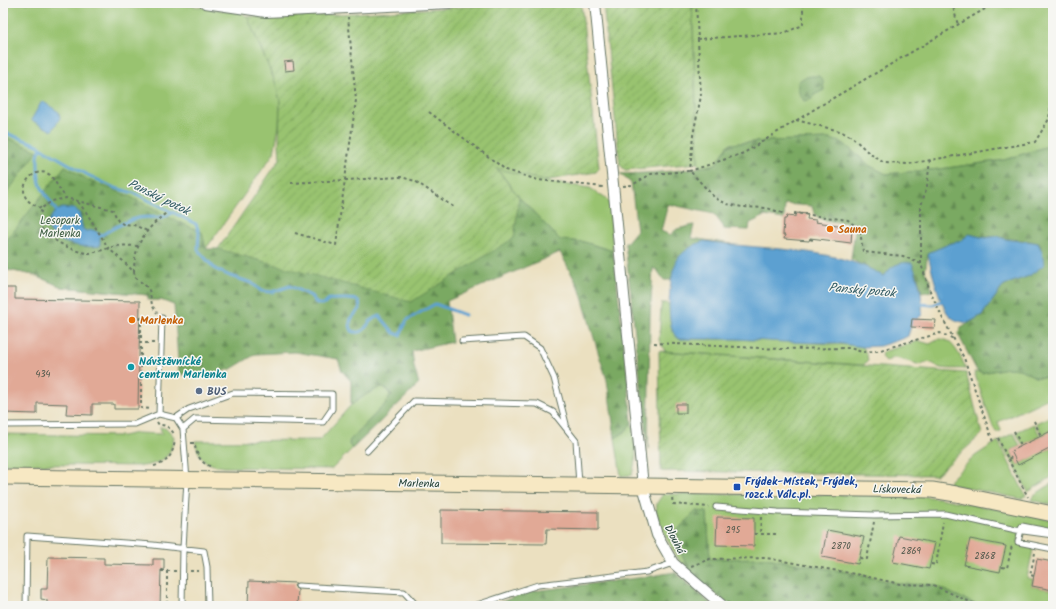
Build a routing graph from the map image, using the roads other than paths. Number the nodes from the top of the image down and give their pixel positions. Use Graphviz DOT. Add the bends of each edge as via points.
graph roads {
  1 [pos="205,3"];
  2 [pos="450,3"];
  3 [pos="595,3"];
  4 [pos="162,318"];
  5 [pos="462,342"];
  6 [pos="159,414"];
  7 [pos="176,418"];
  8 [pos="3,425"];
  9 [pos="567,427"];
  10 [pos="183,429"];
  11 [pos="367,451"];
  12 [pos="3,477"];
  13 [pos="187,480"];
  14 [pos="579,485"];
  15 [pos="643,486"];
  16 [pos="716,507"];
  17 [pos="1053,514"];
  18 [pos="1018,530"];
  19 [pos="1053,532"];
  20 [pos="1053,535"];
  21 [pos="183,548"];
  22 [pos="1053,549"];
  23 [pos="677,566"];
  24 [pos="298,586"];
  25 [pos="26,606"];
  26 [pos="182,606"];
  27 [pos="208,606"];
  28 [pos="417,606"];
  29 [pos="474,606"];
  30 [pos="723,606"];
  1 -- 2 [label="street" via="266,12"];
  3 -- 15 [label="street, Dlouhá"];
  4 -- 6 [label="lane"];
  5 -- 9 [label="lane" via="524,337 540,348 554,378"];
  6 -- 7 [label="lane"];
  6 -- 8 [label="lane" via="135,424"];
  7 -- 10 [label="lane"];
  7 -- 10 [label="lane" via="188,409 233,393 332,394 332,409 323,422 195,419"];
  9 -- 11 [label="lane" via="553,412 537,404 414,401"];
  9 -- 14 [label="lane" via="576,441"];
  10 -- 13 [label="lane"];
  12 -- 13 [label="main road, Marlenka"];
  13 -- 14 [label="main road, Marlenka"];
  13 -- 21 [label="lane"];
  14 -- 15 [label="main road, Marlenka"];
  15 -- 17 [label="main road, Lískovecká" via="932,490"];
  15 -- 23 [label="street, Dlouhá" via="657,535"];
  16 -- 18 [label="lane" via="874,515 945,514"];
  18 -- 19 [label="lane" via="1022,526"];
  18 -- 20 [label="lane"];
  18 -- 22 [label="lane" via="1018,542"];
  21 -- 25 [label="lane" via="27,536"];
  21 -- 26 [label="lane"];
  21 -- 27 [label="lane" via="204,551"];
  23 -- 29 [label="lane" via="538,585"];
  23 -- 30 [label="street, Dlouhá"];
  24 -- 28 [label="lane" via="404,592"];
}
